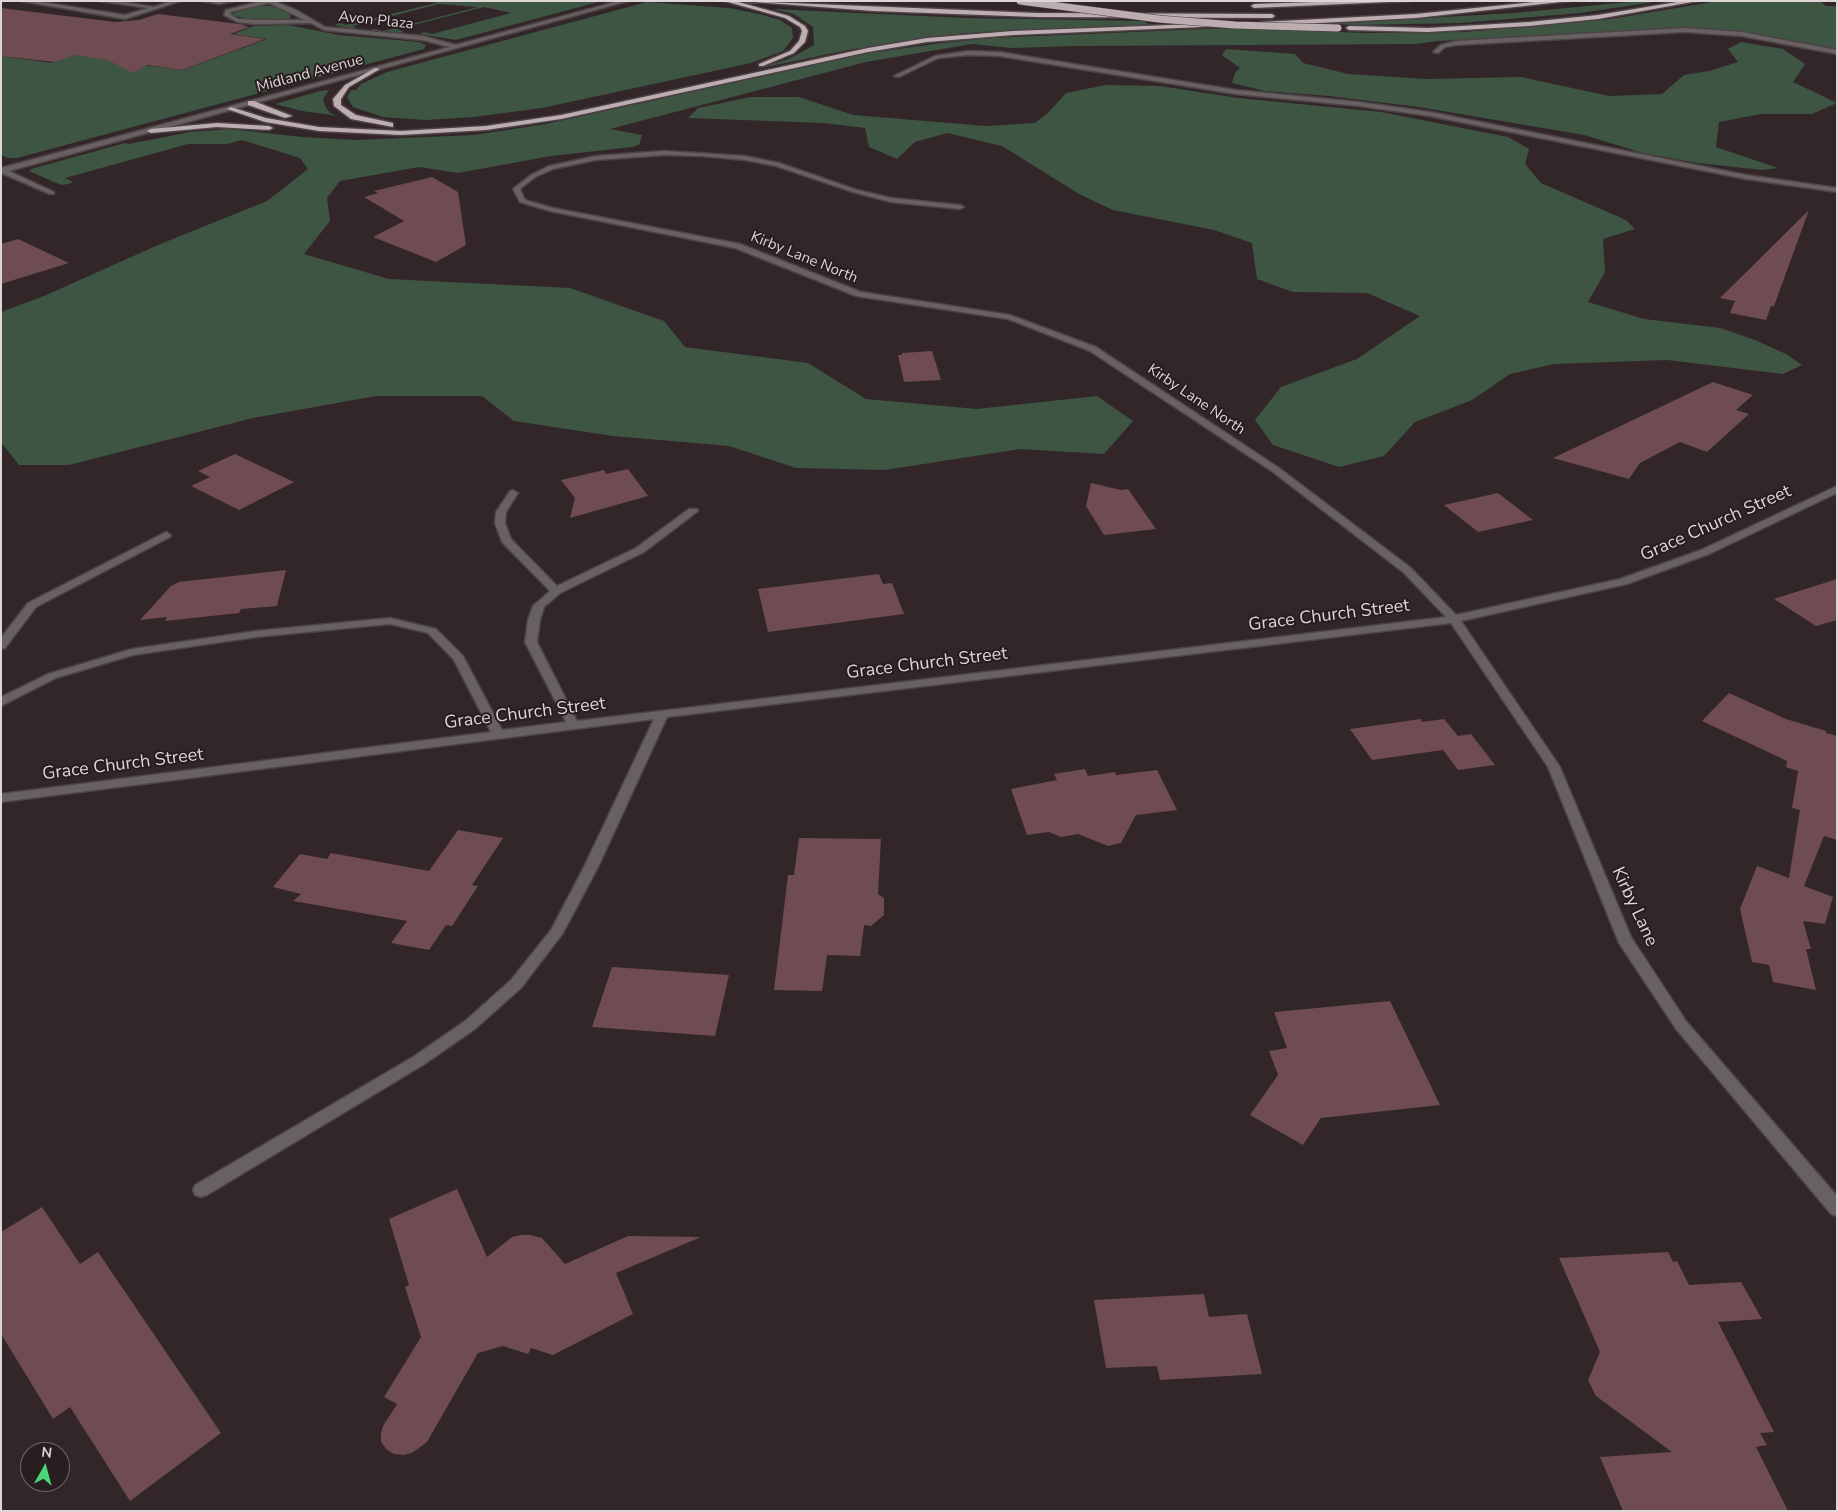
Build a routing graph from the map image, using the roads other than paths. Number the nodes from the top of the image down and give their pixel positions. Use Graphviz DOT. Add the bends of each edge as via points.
graph roads {
  1 [pos="23,1"];
  2 [pos="100,1"];
  3 [pos="178,1"];
  4 [pos="205,1"];
  5 [pos="232,1"];
  6 [pos="269,1"];
  7 [pos="626,1"];
  8 [pos="727,1"];
  9 [pos="744,1"];
  10 [pos="1408,1"];
  11 [pos="1567,1"];
  12 [pos="1695,1"];
  13 [pos="1019,3"];
  14 [pos="1544,3"];
  15 [pos="1251,6"];
  16 [pos="1121,7"];
  17 [pos="158,8"];
  18 [pos="311,21"];
  19 [pos="456,47"];
  20 [pos="1436,52"];
  21 [pos="1837,52"];
  22 [pos="377,69"];
  23 [pos="897,76"];
  24 [pos="251,103"];
  25 [pos="231,109"];
  26 [pos="409,127"];
  27 [pos="151,131"];
  28 [pos="401,133"];
  29 [pos="2,170"];
  30 [pos="1837,190"];
  31 [pos="52,193"];
  32 [pos="960,207"];
  33 [pos="1837,489"];
  34 [pos="513,493"];
  35 [pos="693,511"];
  36 [pos="166,535"];
  37 [pos="556,592"];
  38 [pos="1454,619"];
  39 [pos="1,646"];
  40 [pos="1,702"];
  41 [pos="662,714"];
  42 [pos="574,726"];
  43 [pos="498,734"];
  44 [pos="1,798"];
  45 [pos="201,1190"];
  46 [pos="1837,1210"];
  1 -- 17 [label="street" via="119,17"];
  2 -- 17 [label="street"];
  3 -- 17 [label="street"];
  4 -- 5 [label="street"];
  6 -- 18 [label="street, Avon Plaza"];
  6 -- 18 [label="street" via="228,11 227,15 255,22"];
  7 -- 19 [label="street, Midland Avenue"];
  8 -- 26 [label="highway" via="766,10 795,22 805,31 802,42 792,52 753,67 578,106 492,120"];
  9 -- 14 [label="highway" via="963,13 1156,17 1388,13"];
  10 -- 15 [label="highway"];
  11 -- 14 [label="highway"];
  12 -- 13 [label="highway, bridge" via="1598,17 1428,30 1159,19"];
  13 -- 16 [label="highway"];
  14 -- 28 [label="highway" via="1416,16 1013,33 927,40 537,122"];
  18 -- 19 [label="street, Avon Plaza" via="335,30 422,38"];
  19 -- 22 [label="street, Midland Avenue"];
  20 -- 21 [label="street" via="1443,46 1456,43 1671,30 1742,34"];
  22 -- 24 [label="street, Midland Avenue"];
  22 -- 26 [label="highway" via="346,86 336,99 338,106 365,121"];
  23 -- 30 [label="street" via="937,57 998,54 1236,92 1423,112 1738,176"];
  24 -- 25 [label="street, Midland Avenue"];
  24 -- 26 [label="highway" via="288,116 322,122"];
  25 -- 27 [label="street, Midland Avenue"];
  25 -- 28 [label="highway" via="303,127"];
  27 -- 28 [label="highway" via="249,125 340,134"];
  27 -- 29 [label="street, Midland Avenue"];
  29 -- 31 [label="street"];
  32 -- 38 [label="street, Kirby Lane North" via="891,200 777,164 702,154 596,158 551,167 516,189 522,201 552,210 737,246 859,294 1010,317 1093,349 1276,470 1407,570"];
  33 -- 38 [label="street, Grace Church Street" via="1712,549 1623,582"];
  34 -- 37 [label="street" via="501,512 500,523 506,540"];
  35 -- 37 [label="street" via="640,550"];
  36 -- 39 [label="street" via="32,605"];
  37 -- 42 [label="street" via="539,606 531,642"];
  38 -- 41 [label="street, Grace Church Street"];
  38 -- 46 [label="street, Kirby Lane" via="1554,768 1624,939 1681,1025"];
  40 -- 43 [label="street" via="52,676 132,652 256,634 390,621 432,631 459,658"];
  41 -- 42 [label="street, Grace Church Street"];
  41 -- 45 [label="street" via="592,865 556,933 516,984 470,1025 418,1061"];
  42 -- 43 [label="street, Grace Church Street"];
  43 -- 44 [label="street, Grace Church Street"];
}
